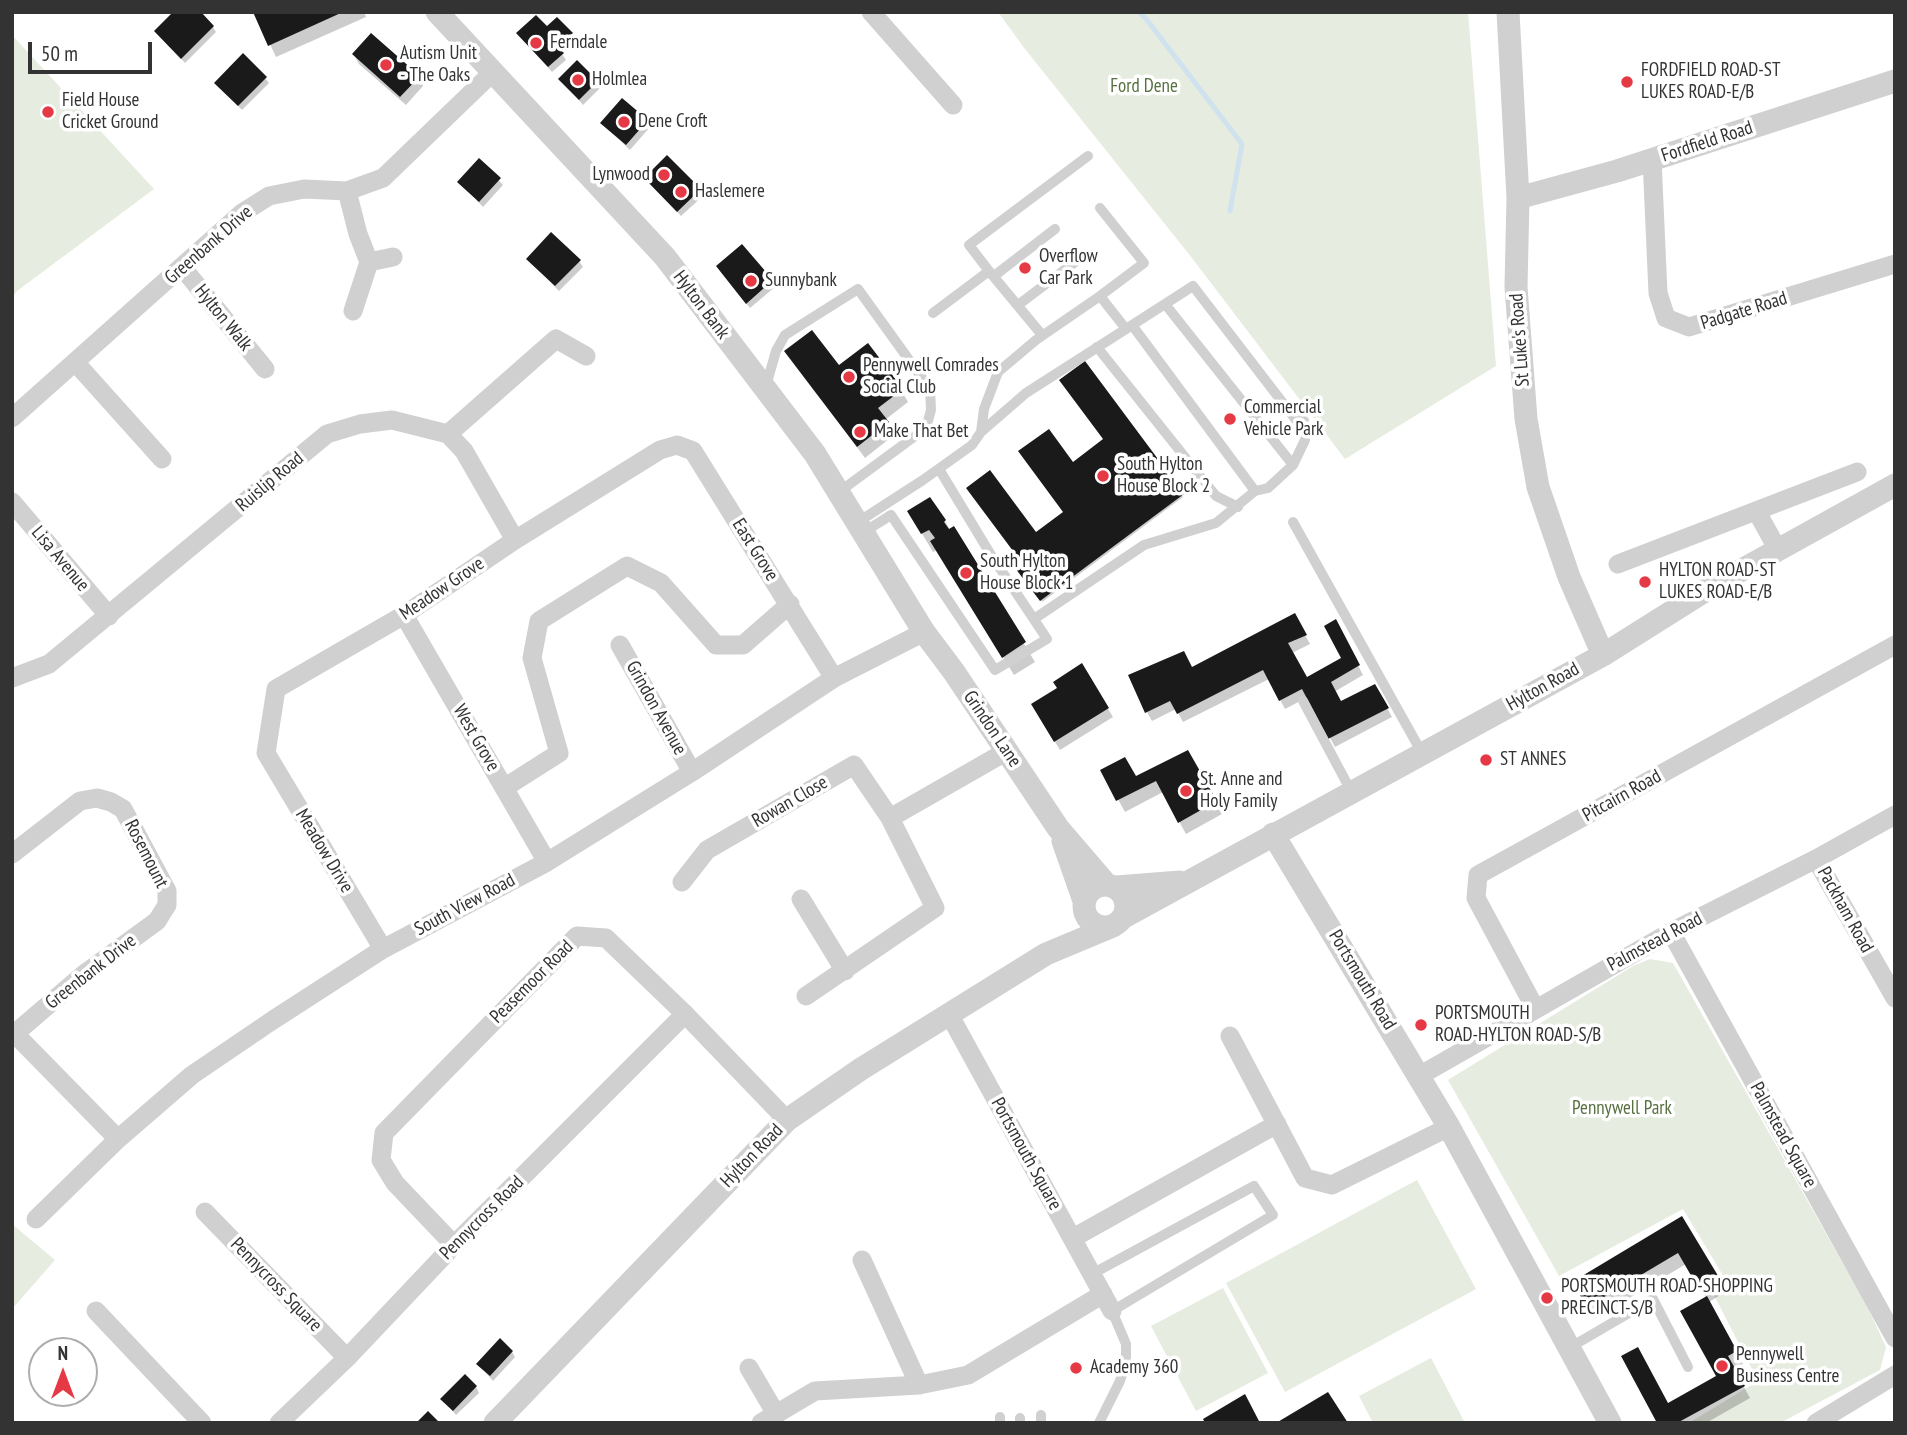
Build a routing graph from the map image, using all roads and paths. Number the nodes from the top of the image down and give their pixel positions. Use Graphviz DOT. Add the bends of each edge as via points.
graph roads {
  1 [pos="437,12"];
  2 [pos="871,12"];
  3 [pos="1508,12"];
  4 [pos="492,74"];
  5 [pos="1895,81"];
  6 [pos="953,105"];
  7 [pos="1088,156"];
  8 [pos="1652,159"];
  9 [pos="347,191"];
  10 [pos="1517,198"];
  11 [pos="1100,208"];
  12 [pos="1055,229"];
  13 [pos="393,257"];
  14 [pos="1079,259"];
  15 [pos="369,262"];
  16 [pos="1895,264"];
  17 [pos="181,267"];
  18 [pos="991,274"];
  19 [pos="1100,296"];
  20 [pos="1165,304"];
  21 [pos="1018,305"];
  22 [pos="354,311"];
  23 [pos="933,313"];
  24 [pos="1129,327"];
  25 [pos="1042,335"];
  26 [pos="1097,347"];
  27 [pos="586,356"];
  28 [pos="75,362"];
  29 [pos="265,369"];
  30 [pos="765,390"];
  31 [pos="12,418"];
  32 [pos="981,432"];
  33 [pos="448,434"];
  34 [pos="660,450"];
  35 [pos="162,459"];
  36 [pos="1293,465"];
  37 [pos="939,469"];
  38 [pos="1857,472"];
  39 [pos="1895,485"];
  40 [pos="1255,491"];
  41 [pos="839,492"];
  42 [pos="12,502"];
  43 [pos="1238,507"];
  44 [pos="1757,512"];
  45 [pos="1293,522"];
  46 [pos="861,527"];
  47 [pos="515,540"];
  48 [pos="1777,550"];
  49 [pos="1618,564"];
  50 [pos="790,604"];
  51 [pos="404,615"];
  52 [pos="109,616"];
  53 [pos="1034,619"];
  54 [pos="924,632"];
  55 [pos="620,645"];
  56 [pos="1895,645"];
  57 [pos="1603,654"];
  58 [pos="12,678"];
  59 [pos="834,678"];
  60 [pos="1303,701"];
  61 [pos="1007,751"];
  62 [pos="266,753"];
  63 [pos="1422,753"];
  64 [pos="692,772"];
  65 [pos="504,788"];
  66 [pos="1352,791"];
  67 [pos="1895,815"];
  68 [pos="890,818"];
  69 [pos="1058,828"];
  70 [pos="1273,834"];
  71 [pos="12,854"];
  72 [pos="1816,859"];
  73 [pos="547,862"];
  74 [pos="1187,881"];
  75 [pos="682,882"];
  76 [pos="1111,886"];
  77 [pos="801,900"];
  78 [pos="167,905"];
  79 [pos="1084,905"];
  80 [pos="1119,921"];
  81 [pos="1671,932"];
  82 [pos="1057,948"];
  83 [pos="383,949"];
  84 [pos="845,971"];
  85 [pos="806,996"];
  86 [pos="1895,998"];
  87 [pos="1535,1008"];
  88 [pos="685,1014"];
  89 [pos="949,1014"];
  90 [pos="13,1035"];
  91 [pos="1230,1035"];
  92 [pos="1419,1076"];
  93 [pos="787,1120"];
  94 [pos="1277,1125"];
  95 [pos="1449,1127"];
  96 [pos="118,1139"];
  97 [pos="205,1212"];
  98 [pos="36,1219"];
  99 [pos="1073,1238"];
  100 [pos="454,1245"];
  101 [pos="862,1260"];
  102 [pos="1092,1274"];
  103 [pos="1108,1303"];
  104 [pos="96,1311"];
  105 [pos="1895,1338"];
  106 [pos="1569,1348"];
  107 [pos="347,1358"];
  108 [pos="1688,1367"];
  109 [pos="749,1368"];
  110 [pos="1895,1375"];
  111 [pos="919,1385"];
  112 [pos="769,1418"];
  113 [pos="202,1423"];
  114 [pos="279,1423"];
  115 [pos="495,1423"];
  116 [pos="1100,1423"];
  117 [pos="1610,1423"];
  118 [pos="1816,1423"];
  1 -- 4 [label="street, Hylton Bank"];
  2 -- 6 [label="street"];
  3 -- 10 [label="street, St Luke's Road"];
  4 -- 9 [label="street, Greenbank Drive" via="383,178"];
  4 -- 30 [label="street, Hylton Bank" via="665,257"];
  5 -- 8 [label="street, Fordfield Road"];
  7 -- 18 [label="lane" via="969,245"];
  8 -- 10 [label="street, Fordfield Road"];
  8 -- 16 [label="street, Padgate Road" via="1658,293 1666,318 1689,327"];
  9 -- 15 [label="street"];
  9 -- 17 [label="street, Greenbank Drive" via="304,189 269,195"];
  10 -- 57 [label="street, St Luke's Road" via="1516,287 1526,419 1538,487 1569,577"];
  11 -- 19 [label="lane" via="1144,263"];
  12 -- 18 [label="lane"];
  13 -- 15 [label="street"];
  14 -- 21 [label="lane"];
  15 -- 22 [label="street"];
  17 -- 28 [label="street, Greenbank Drive"];
  17 -- 29 [label="street, Hylton Walk"];
  18 -- 21 [label="lane"];
  18 -- 23 [label="lane"];
  19 -- 24 [label="lane"];
  19 -- 25 [label="lane"];
  20 -- 24 [label="lane"];
  20 -- 36 [label="lane"];
  20 -- 36 [label="lane" via="1193,286 1296,420 1304,421 1305,440"];
  21 -- 25 [label="lane"];
  24 -- 26 [label="lane"];
  24 -- 40 [label="lane"];
  25 -- 32 [label="lane" via="998,372"];
  26 -- 32 [label="lane" via="1026,393"];
  26 -- 43 [label="lane" via="1216,496"];
  27 -- 33 [label="street" via="556,339"];
  28 -- 31 [label="street, Greenbank Drive"];
  28 -- 35 [label="street"];
  30 -- 41 [label="street, Hylton Bank"];
  30 -- 41 [label="lane" via="785,335 858,289 930,389 931,410 926,428"];
  32 -- 37 [label="lane" via="972,445"];
  33 -- 47 [label="street" via="464,451"];
  33 -- 52 [label="street, Ruislip Road" via="392,420 327,434"];
  34 -- 47 [label="street, Meadow Grove"];
  34 -- 50 [label="street, East Grove" via="677,445 693,451"];
  36 -- 40 [label="lane" via="1268,488"];
  37 -- 46 [label="lane"];
  37 -- 53 [label="lane"];
  38 -- 44 [label="street"];
  39 -- 48 [label="street, Hylton Road"];
  40 -- 43 [label="lane"];
  41 -- 46 [label="street, Hylton Bank"];
  42 -- 52 [label="street, Lisa Avenue"];
  43 -- 53 [label="lane" via="1216,523 1144,545"];
  44 -- 48 [label="street"];
  44 -- 49 [label="street"];
  45 -- 63 [label="lane"];
  46 -- 53 [label="lane" via="891,515 995,670 1047,639"];
  46 -- 54 [label="street, Hylton Bank"];
  47 -- 51 [label="street, Meadow Grove"];
  48 -- 57 [label="street, Hylton Road"];
  50 -- 59 [label="street, East Grove"];
  50 -- 65 [label="street" via="743,645 716,645 661,583 627,566 539,621 532,658 559,753"];
  51 -- 62 [label="street, Meadow Grove" via="276,689"];
  51 -- 65 [label="street, West Grove"];
  52 -- 58 [label="street, Ruislip Road" via="49,664"];
  54 -- 59 [label="street, South View Road"];
  54 -- 61 [label="street, Grindon Lane"];
  55 -- 64 [label="street, Grindon Avenue"];
  56 -- 87 [label="street, Pitcairn Road" via="1478,876 1476,898"];
  57 -- 63 [label="street, Hylton Road"];
  59 -- 64 [label="street, South View Road"];
  60 -- 66 [label="lane"];
  61 -- 68 [label="street"];
  61 -- 69 [label="street, Grindon Lane"];
  62 -- 83 [label="street, Meadow Drive"];
  63 -- 66 [label="street, Hylton Road"];
  64 -- 73 [label="street, South View Road"];
  65 -- 73 [label="street, West Grove"];
  66 -- 70 [label="street, Hylton Road"];
  67 -- 72 [label="street, Palmstead Road"];
  68 -- 75 [label="street, Rowan Close" via="854,765 707,850"];
  68 -- 84 [label="street, Rowan Close" via="936,908"];
  69 -- 76 [label="street, Grindon Lane"];
  69 -- 79 [label="street, Grindon Lane"];
  70 -- 74 [label="street, Hylton Road"];
  70 -- 92 [label="street, Portsmouth Road"];
  71 -- 78 [label="street, Rosemount" via="80,801 97,798 111,802 123,809 162,878"];
  72 -- 81 [label="street, Palmstead Road"];
  72 -- 86 [label="street, Packham Road"];
  73 -- 83 [label="street, South View Road"];
  74 -- 76 [label="street, Hylton Road"];
  74 -- 80 [label="street, Hylton Road"];
  76 -- 79 [label="street" via="1099,885 1089,891"];
  76 -- 80 [label="street" via="1127,902"];
  77 -- 84 [label="street"];
  78 -- 90 [label="street, Greenbank Drive" via="157,921 83,975"];
  79 -- 80 [label="street" via="1091,922 1099,926"];
  79 -- 82 [label="street, Hylton Road"];
  80 -- 82 [label="street, Hylton Road"];
  81 -- 87 [label="street, Palmstead Road"];
  81 -- 105 [label="street, Palmstead Square"];
  82 -- 89 [label="street, Hylton Road"];
  83 -- 96 [label="street, South View Road" via="192,1075"];
  84 -- 85 [label="street, Rowan Close"];
  87 -- 92 [label="street, Palmstead Road"];
  88 -- 93 [label="street, Peasemoor Road"];
  88 -- 100 [label="street, Pennycross Road"];
  88 -- 100 [label="street, Peasemoor Road" via="606,938 577,936 384,1133 381,1160 395,1183"];
  89 -- 93 [label="street, Hylton Road"];
  89 -- 99 [label="street, Portsmouth Square"];
  90 -- 96 [label="street"];
  91 -- 94 [label="street"];
  92 -- 95 [label="street, Portsmouth Road"];
  93 -- 115 [label="street, Hylton Road"];
  94 -- 95 [label="street" via="1305,1178 1332,1185"];
  94 -- 99 [label="street"];
  95 -- 106 [label="street, Portsmouth Road"];
  96 -- 98 [label="street, South View Road"];
  97 -- 107 [label="street, Pennycross Square"];
  99 -- 102 [label="street, Portsmouth Square"];
  100 -- 107 [label="street, Pennycross Road"];
  101 -- 111 [label="street"];
  102 -- 103 [label="street, Portsmouth Square"];
  102 -- 103 [label="lane" via="1254,1186 1273,1215"];
  103 -- 111 [label="street" via="968,1376"];
  103 -- 116 [label="lane" via="1126,1344 1126,1361"];
  104 -- 113 [label="street"];
  106 -- 108 [label="lane" via="1653,1299"];
  106 -- 117 [label="street, Portsmouth Road"];
  107 -- 114 [label="street, Pennycross Road"];
  109 -- 112 [label="street"];
  110 -- 118 [label="street"];
  111 -- 112 [label="street" via="815,1391"];
}
